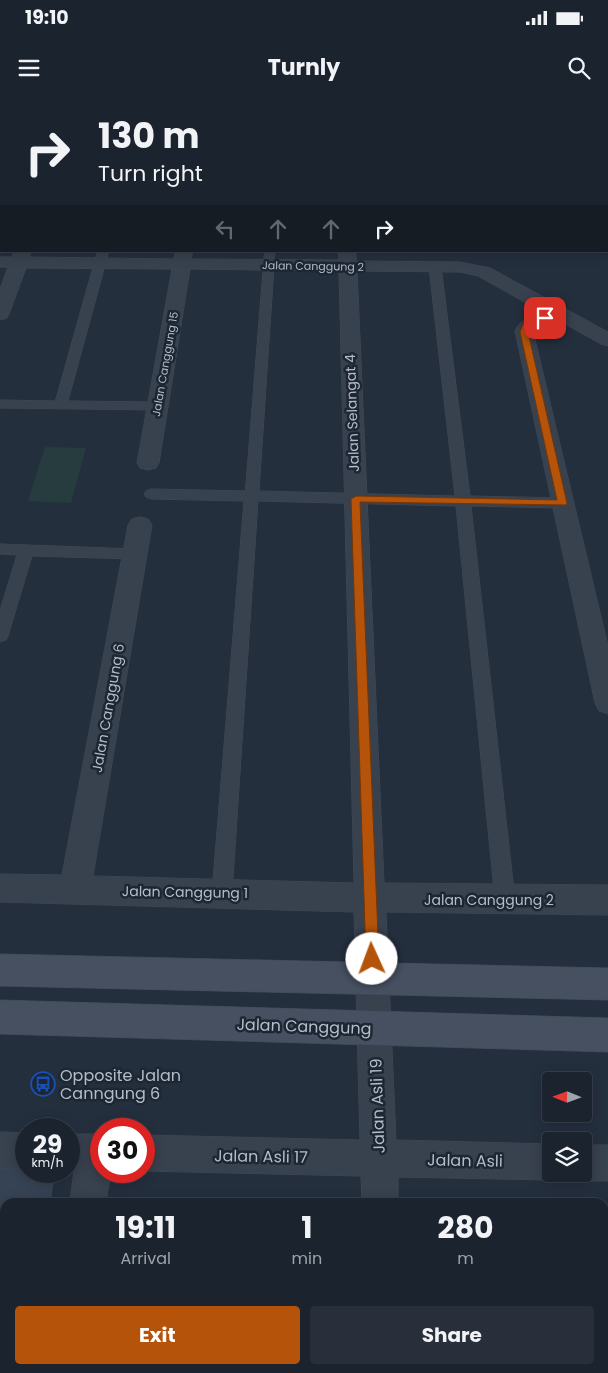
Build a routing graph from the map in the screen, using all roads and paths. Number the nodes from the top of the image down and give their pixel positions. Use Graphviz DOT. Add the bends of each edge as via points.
graph roads {
  1 [pos="21,257"];
  2 [pos="102,258"];
  3 [pos="183,258"];
  4 [pos="269,258"];
  5 [pos="347,259"];
  6 [pos="0,262"];
  7 [pos="435,267"];
  8 [pos="561,313"];
  9 [pos="0,314"];
  10 [pos="608,340"];
  11 [pos="0,404"];
  12 [pos="60,405"];
  13 [pos="158,406"];
  14 [pos="148,463"];
  15 [pos="152,494"];
  16 [pos="252,496"];
  17 [pos="356,499"];
  18 [pos="463,501"];
  19 [pos="562,503"];
  20 [pos="140,525"];
  21 [pos="0,549"];
  22 [pos="26,550"];
  23 [pos="135,554"];
  24 [pos="0,636"];
  25 [pos="608,703"];
  26 [pos="0,888"];
  27 [pos="75,890"];
  28 [pos="222,893"];
  29 [pos="370,899"];
  30 [pos="506,900"];
  31 [pos="608,900"];
  32 [pos="0,970"];
  33 [pos="373,979"];
  34 [pos="608,984"];
  35 [pos="0,1017"];
  36 [pos="374,1028"];
  37 [pos="608,1035"];
  38 [pos="0,1150"];
  39 [pos="15,1151"];
  40 [pos="88,1152"];
  41 [pos="155,1153"];
  42 [pos="379,1158"];
  43 [pos="542,1162"];
  44 [pos="592,1163"];
  45 [pos="608,1163"];
  46 [pos="88,1198"];
  47 [pos="380,1198"];
  1 -- 2 [label="street, Jalan Canggung 2"];
  1 -- 6 [label="street, Jalan Canggung 2"];
  1 -- 9 [label="street"];
  2 -- 3 [label="street, Jalan Canggung 2"];
  2 -- 12 [label="lane"];
  3 -- 4 [label="street, Jalan Canggung 2"];
  3 -- 13 [label="street, Jalan Canggung 15"];
  4 -- 5 [label="street, Jalan Canggung 2"];
  4 -- 16 [label="lane"];
  5 -- 7 [label="street, Jalan Canggung 2"];
  5 -- 17 [label="street, Jalan Selangat 4"];
  7 -- 8 [label="street, Jalan Canggung 2" via="460,267 484,272"];
  7 -- 18 [label="lane"];
  8 -- 10 [label="street, Jalan Canggung 2"];
  8 -- 19 [label="street" via="530,324 524,332"];
  11 -- 12 [label="lane"];
  12 -- 13 [label="lane"];
  13 -- 14 [label="street, Jalan Canggung 15"];
  15 -- 16 [label="lane"];
  16 -- 17 [label="lane"];
  16 -- 28 [label="lane"];
  17 -- 18 [label="lane"];
  17 -- 29 [label="street, Jalan Selangat 4"];
  18 -- 19 [label="lane"];
  18 -- 30 [label="lane"];
  19 -- 25 [label="street"];
  20 -- 23 [label="street, Jalan Canggung 6"];
  21 -- 22 [label="lane"];
  22 -- 23 [label="lane"];
  22 -- 24 [label="lane"];
  23 -- 27 [label="street, Jalan Canggung 6"];
  26 -- 27 [label="street, Jalan Canggung 1"];
  27 -- 28 [label="street, Jalan Canggung 1"];
  28 -- 29 [label="street, Jalan Canggung 1"];
  29 -- 30 [label="street, Jalan Canggung 2"];
  29 -- 33 [label="street, Jalan Selangat 4"];
  30 -- 31 [label="street, Jalan Canggung 2"];
  32 -- 33 [label="main road"];
  33 -- 34 [label="main road"];
  33 -- 36 [label="street, Jalan Asli 19"];
  35 -- 36 [label="main road, Jalan Canggung"];
  36 -- 37 [label="main road, Jalan Canggung"];
  36 -- 42 [label="street, Jalan Asli 19"];
  38 -- 39 [label="street"];
  40 -- 46 [label="street"];
  41 -- 42 [label="street, Jalan Asli 17"];
  42 -- 43 [label="street, Jalan Asli"];
  42 -- 47 [label="street, Jalan Asli 19"];
  44 -- 45 [label="street"];
}
